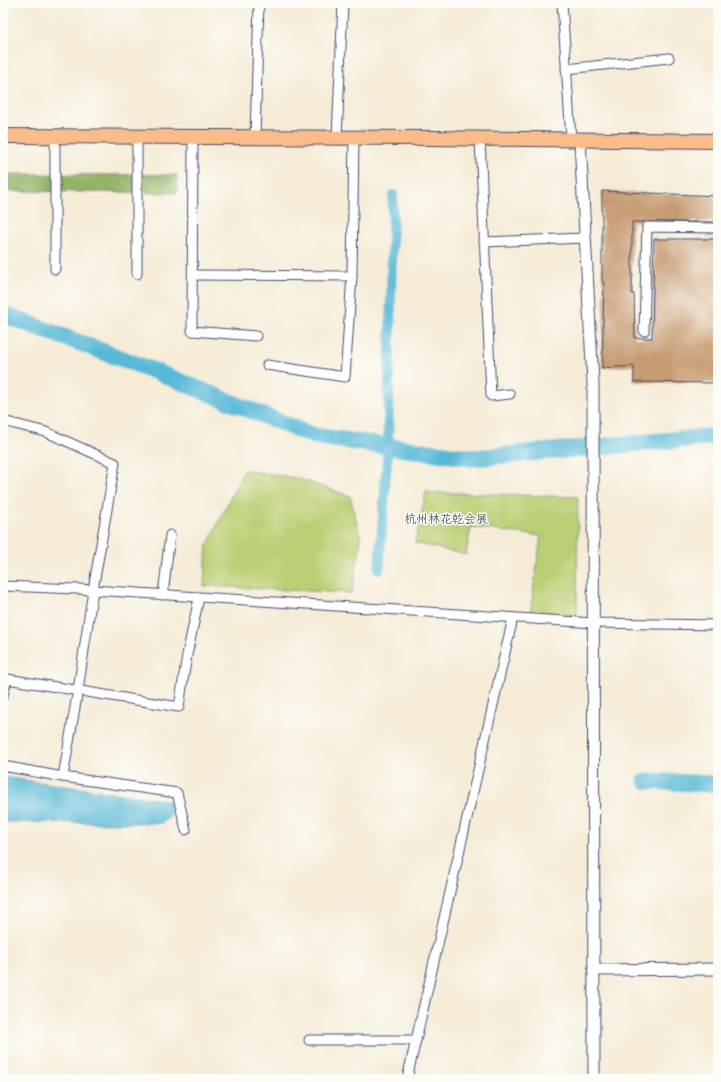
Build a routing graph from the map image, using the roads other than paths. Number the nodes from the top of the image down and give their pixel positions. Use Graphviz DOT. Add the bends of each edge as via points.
graph roads {
  1 [pos="259,3"];
  2 [pos="343,3"];
  3 [pos="562,3"];
  4 [pos="669,58"];
  5 [pos="566,69"];
  6 [pos="3,136"];
  7 [pos="55,136"];
  8 [pos="137,136"];
  9 [pos="193,136"];
  10 [pos="255,137"];
  11 [pos="337,137"];
  12 [pos="354,137"];
  13 [pos="480,138"];
  14 [pos="576,139"];
  15 [pos="718,141"];
  16 [pos="718,228"];
  17 [pos="585,238"];
  18 [pos="484,242"];
  19 [pos="55,269"];
  20 [pos="137,274"];
  21 [pos="193,275"];
  22 [pos="352,276"];
  23 [pos="644,331"];
  24 [pos="256,336"];
  25 [pos="267,365"];
  26 [pos="510,394"];
  27 [pos="3,422"];
  28 [pos="170,535"];
  29 [pos="3,586"];
  30 [pos="93,590"];
  31 [pos="163,595"];
  32 [pos="199,598"];
  33 [pos="513,618"];
  34 [pos="594,623"];
  35 [pos="718,625"];
  36 [pos="78,690"];
  37 [pos="3,695"];
  38 [pos="3,766"];
  39 [pos="63,777"];
  40 [pos="186,830"];
  41 [pos="718,969"];
  42 [pos="594,970"];
  43 [pos="309,1040"];
  44 [pos="416,1040"];
  45 [pos="407,1079"];
  46 [pos="594,1079"];
  1 -- 10 [label="street"];
  2 -- 11 [label="street"];
  3 -- 5 [label="street"];
  4 -- 5 [label="street"];
  5 -- 14 [label="street"];
  6 -- 7 [label="main road"];
  7 -- 8 [label="main road"];
  7 -- 19 [label="street"];
  8 -- 9 [label="main road"];
  8 -- 20 [label="street"];
  9 -- 10 [label="main road"];
  9 -- 21 [label="street"];
  10 -- 11 [label="main road"];
  11 -- 12 [label="main road"];
  12 -- 13 [label="main road"];
  12 -- 22 [label="street"];
  13 -- 14 [label="main road"];
  13 -- 18 [label="street"];
  14 -- 15 [label="main road"];
  14 -- 17 [label="street"];
  16 -- 23 [label="street" via="646,227"];
  17 -- 18 [label="street"];
  17 -- 34 [label="street" via="593,383"];
  18 -- 26 [label="street" via="491,396"];
  21 -- 22 [label="street"];
  21 -- 24 [label="street" via="192,331"];
  22 -- 25 [label="street" via="345,377"];
  27 -- 30 [label="street" via="46,432 116,463"];
  28 -- 31 [label="street"];
  29 -- 30 [label="street"];
  30 -- 31 [label="street"];
  30 -- 36 [label="street"];
  31 -- 32 [label="street"];
  32 -- 33 [label="street"];
  32 -- 36 [label="street" via="179,707"];
  33 -- 34 [label="street"];
  33 -- 44 [label="street"];
  34 -- 35 [label="street"];
  34 -- 42 [label="street"];
  36 -- 37 [label="street" via="7,679"];
  36 -- 39 [label="street"];
  38 -- 39 [label="street"];
  39 -- 40 [label="street" via="177,793"];
  41 -- 42 [label="street"];
  42 -- 46 [label="street"];
  43 -- 44 [label="street"];
  44 -- 45 [label="street"];
}
